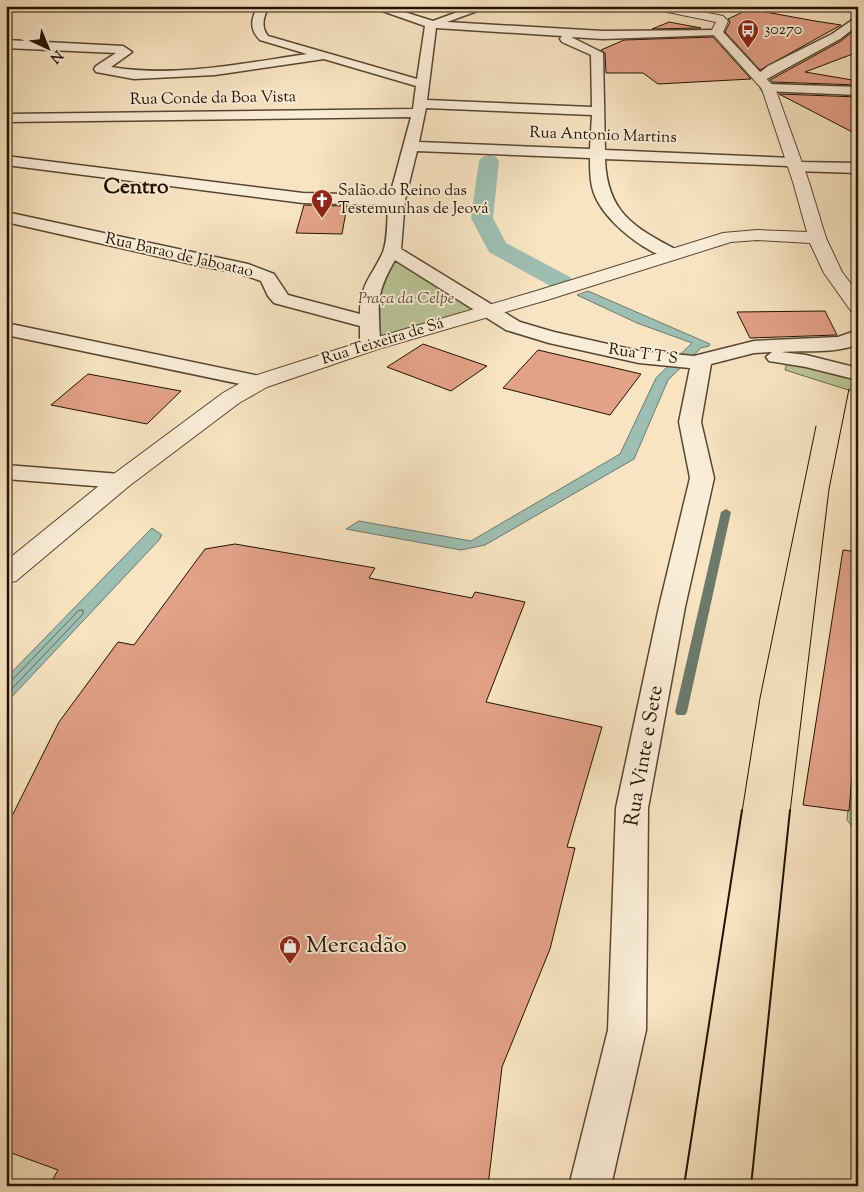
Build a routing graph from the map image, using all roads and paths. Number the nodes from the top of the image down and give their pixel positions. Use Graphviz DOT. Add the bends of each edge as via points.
graph roads {
  1 [pos="13,6"];
  2 [pos="164,6"];
  3 [pos="183,6"];
  4 [pos="264,6"];
  5 [pos="373,6"];
  6 [pos="486,6"];
  7 [pos="653,6"];
  8 [pos="6,11"];
  9 [pos="856,17"];
  10 [pos="431,24"];
  11 [pos="718,25"];
  12 [pos="523,32"];
  13 [pos="6,44"];
  14 [pos="322,56"];
  15 [pos="764,82"];
  16 [pos="422,84"];
  17 [pos="858,91"];
  18 [pos="420,108"];
  19 [pos="599,111"];
  20 [pos="6,118"];
  21 [pos="411,146"];
  22 [pos="598,154"];
  23 [pos="6,160"];
  24 [pos="794,164"];
  25 [pos="858,168"];
  26 [pos="397,200"];
  27 [pos="6,217"];
  28 [pos="817,238"];
  29 [pos="392,251"];
  30 [pos="671,254"];
  31 [pos="858,306"];
  32 [pos="492,311"];
  33 [pos="368,322"];
  34 [pos="6,329"];
  35 [pos="858,336"];
  36 [pos="371,344"];
  37 [pos="709,359"];
  38 [pos="858,374"];
  39 [pos="259,382"];
  40 [pos="6,472"];
  41 [pos="120,481"];
  42 [pos="6,575"];
  43 [pos="590,1186"];
  1 -- 8 [label="street"];
  2 -- 3 [label="street"];
  4 -- 14 [label="street" via="256,26 258,33 274,42"];
  5 -- 10 [label="street"];
  6 -- 10 [label="street"];
  7 -- 11 [label="street"];
  9 -- 15 [label="street" via="841,35 784,61"];
  10 -- 12 [label="street"];
  10 -- 16 [label="street"];
  11 -- 12 [label="street" via="620,35"];
  11 -- 15 [label="street"];
  12 -- 19 [label="street" via="561,37 597,53"];
  13 -- 14 [label="street" via="123,50 126,52 100,69 134,75 215,71"];
  14 -- 16 [label="street"];
  15 -- 17 [label="street"];
  15 -- 24 [label="street"];
  16 -- 18 [label="street"];
  18 -- 19 [label="street, Rua Conde da Boa Vista"];
  18 -- 20 [label="street, Rua Conde da Boa Vista"];
  18 -- 21 [label="street"];
  19 -- 22 [label="street"];
  21 -- 22 [label="street, Rua Antonio Martins"];
  21 -- 26 [label="street"];
  22 -- 24 [label="street, Rua Antonio Martins"];
  22 -- 30 [label="street" via="601,194 608,206 633,232"];
  23 -- 26 [label="street" via="303,198"];
  24 -- 25 [label="street, Rua Antonio Martins"];
  24 -- 28 [label="street"];
  26 -- 29 [label="street"];
  27 -- 33 [label="street, Rua Barao de Jaboatao" via="242,268 268,278 280,299"];
  28 -- 30 [label="street, Rua Teixeira de Sá" via="742,235"];
  28 -- 31 [label="street" via="833,273"];
  29 -- 32 [label="street, Rua T T S"];
  29 -- 33 [label="street" via="376,278 369,298"];
  30 -- 32 [label="street, Rua Teixeira de Sá"];
  32 -- 36 [label="street, Rua Teixeira de Sá"];
  32 -- 37 [label="street, Rua T T S" via="513,326 596,348 662,360"];
  33 -- 36 [label="street"];
  34 -- 39 [label="street"];
  35 -- 37 [label="street, Rua T T S" via="838,343 754,347"];
  36 -- 39 [label="street, Rua Teixeira de Sá"];
  37 -- 38 [label="street" via="778,357"];
  37 -- 43 [label="street, Rua Vinte e Sete" via="690,422 702,478 672,607 632,808 627,1030"];
  39 -- 41 [label="street, Rua Teixeira de Sá" via="232,398"];
  40 -- 41 [label="street"];
  41 -- 42 [label="street, Rua Teixeira de Sá"];
}
